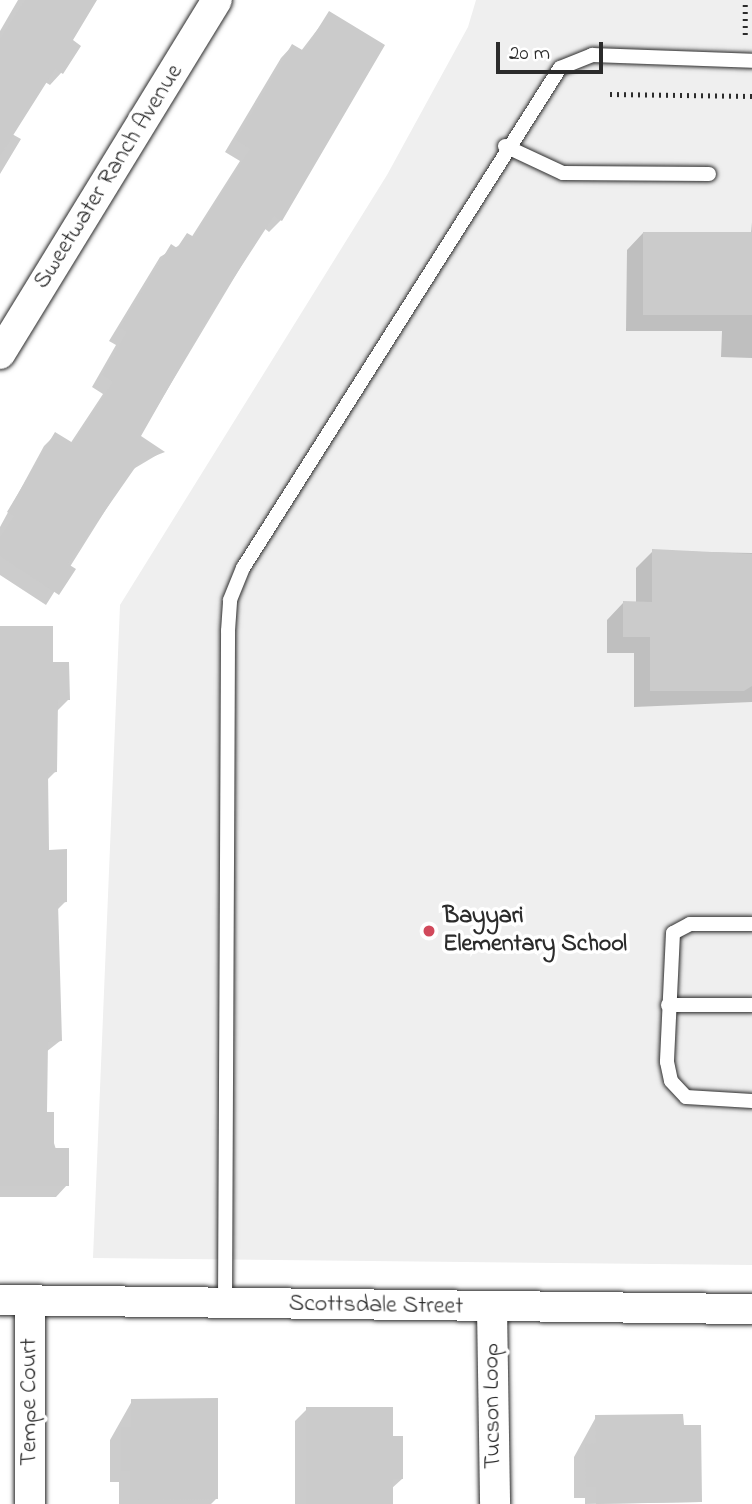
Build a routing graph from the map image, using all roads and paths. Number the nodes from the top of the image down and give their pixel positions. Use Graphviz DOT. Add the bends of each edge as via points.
graph roads {
  1 [pos="216,0"];
  2 [pos="745,0"];
  3 [pos="748,61"];
  4 [pos="610,94"];
  5 [pos="752,96"];
  6 [pos="505,146"];
  7 [pos="709,174"];
  8 [pos="0,354"];
  9 [pos="752,924"];
  10 [pos="668,1005"];
  11 [pos="752,1005"];
  12 [pos="752,1101"];
  13 [pos="0,1300"];
  14 [pos="30,1300"];
  15 [pos="225,1304"];
  16 [pos="492,1308"];
  17 [pos="752,1309"];
  18 [pos="30,1504"];
  19 [pos="495,1504"];
  1 -- 8 [label="street, Sweetwater Ranch Avenue"];
  2 -- 3 [label="path"];
  3 -- 6 [label="lane" via="592,55 559,68"];
  4 -- 5 [label="path"];
  6 -- 7 [label="lane" via="563,173"];
  6 -- 15 [label="lane" via="243,568 230,600"];
  9 -- 10 [label="lane" via="690,924 673,933"];
  10 -- 11 [label="lane"];
  10 -- 12 [label="lane" via="671,1082 686,1097"];
  13 -- 14 [label="street, Scottsdale Street"];
  14 -- 15 [label="street, Scottsdale Street"];
  14 -- 18 [label="street, Tempe Court"];
  15 -- 16 [label="street, Scottsdale Street"];
  16 -- 17 [label="street, Scottsdale Street"];
  16 -- 19 [label="street, Tucson Loop"];
}
